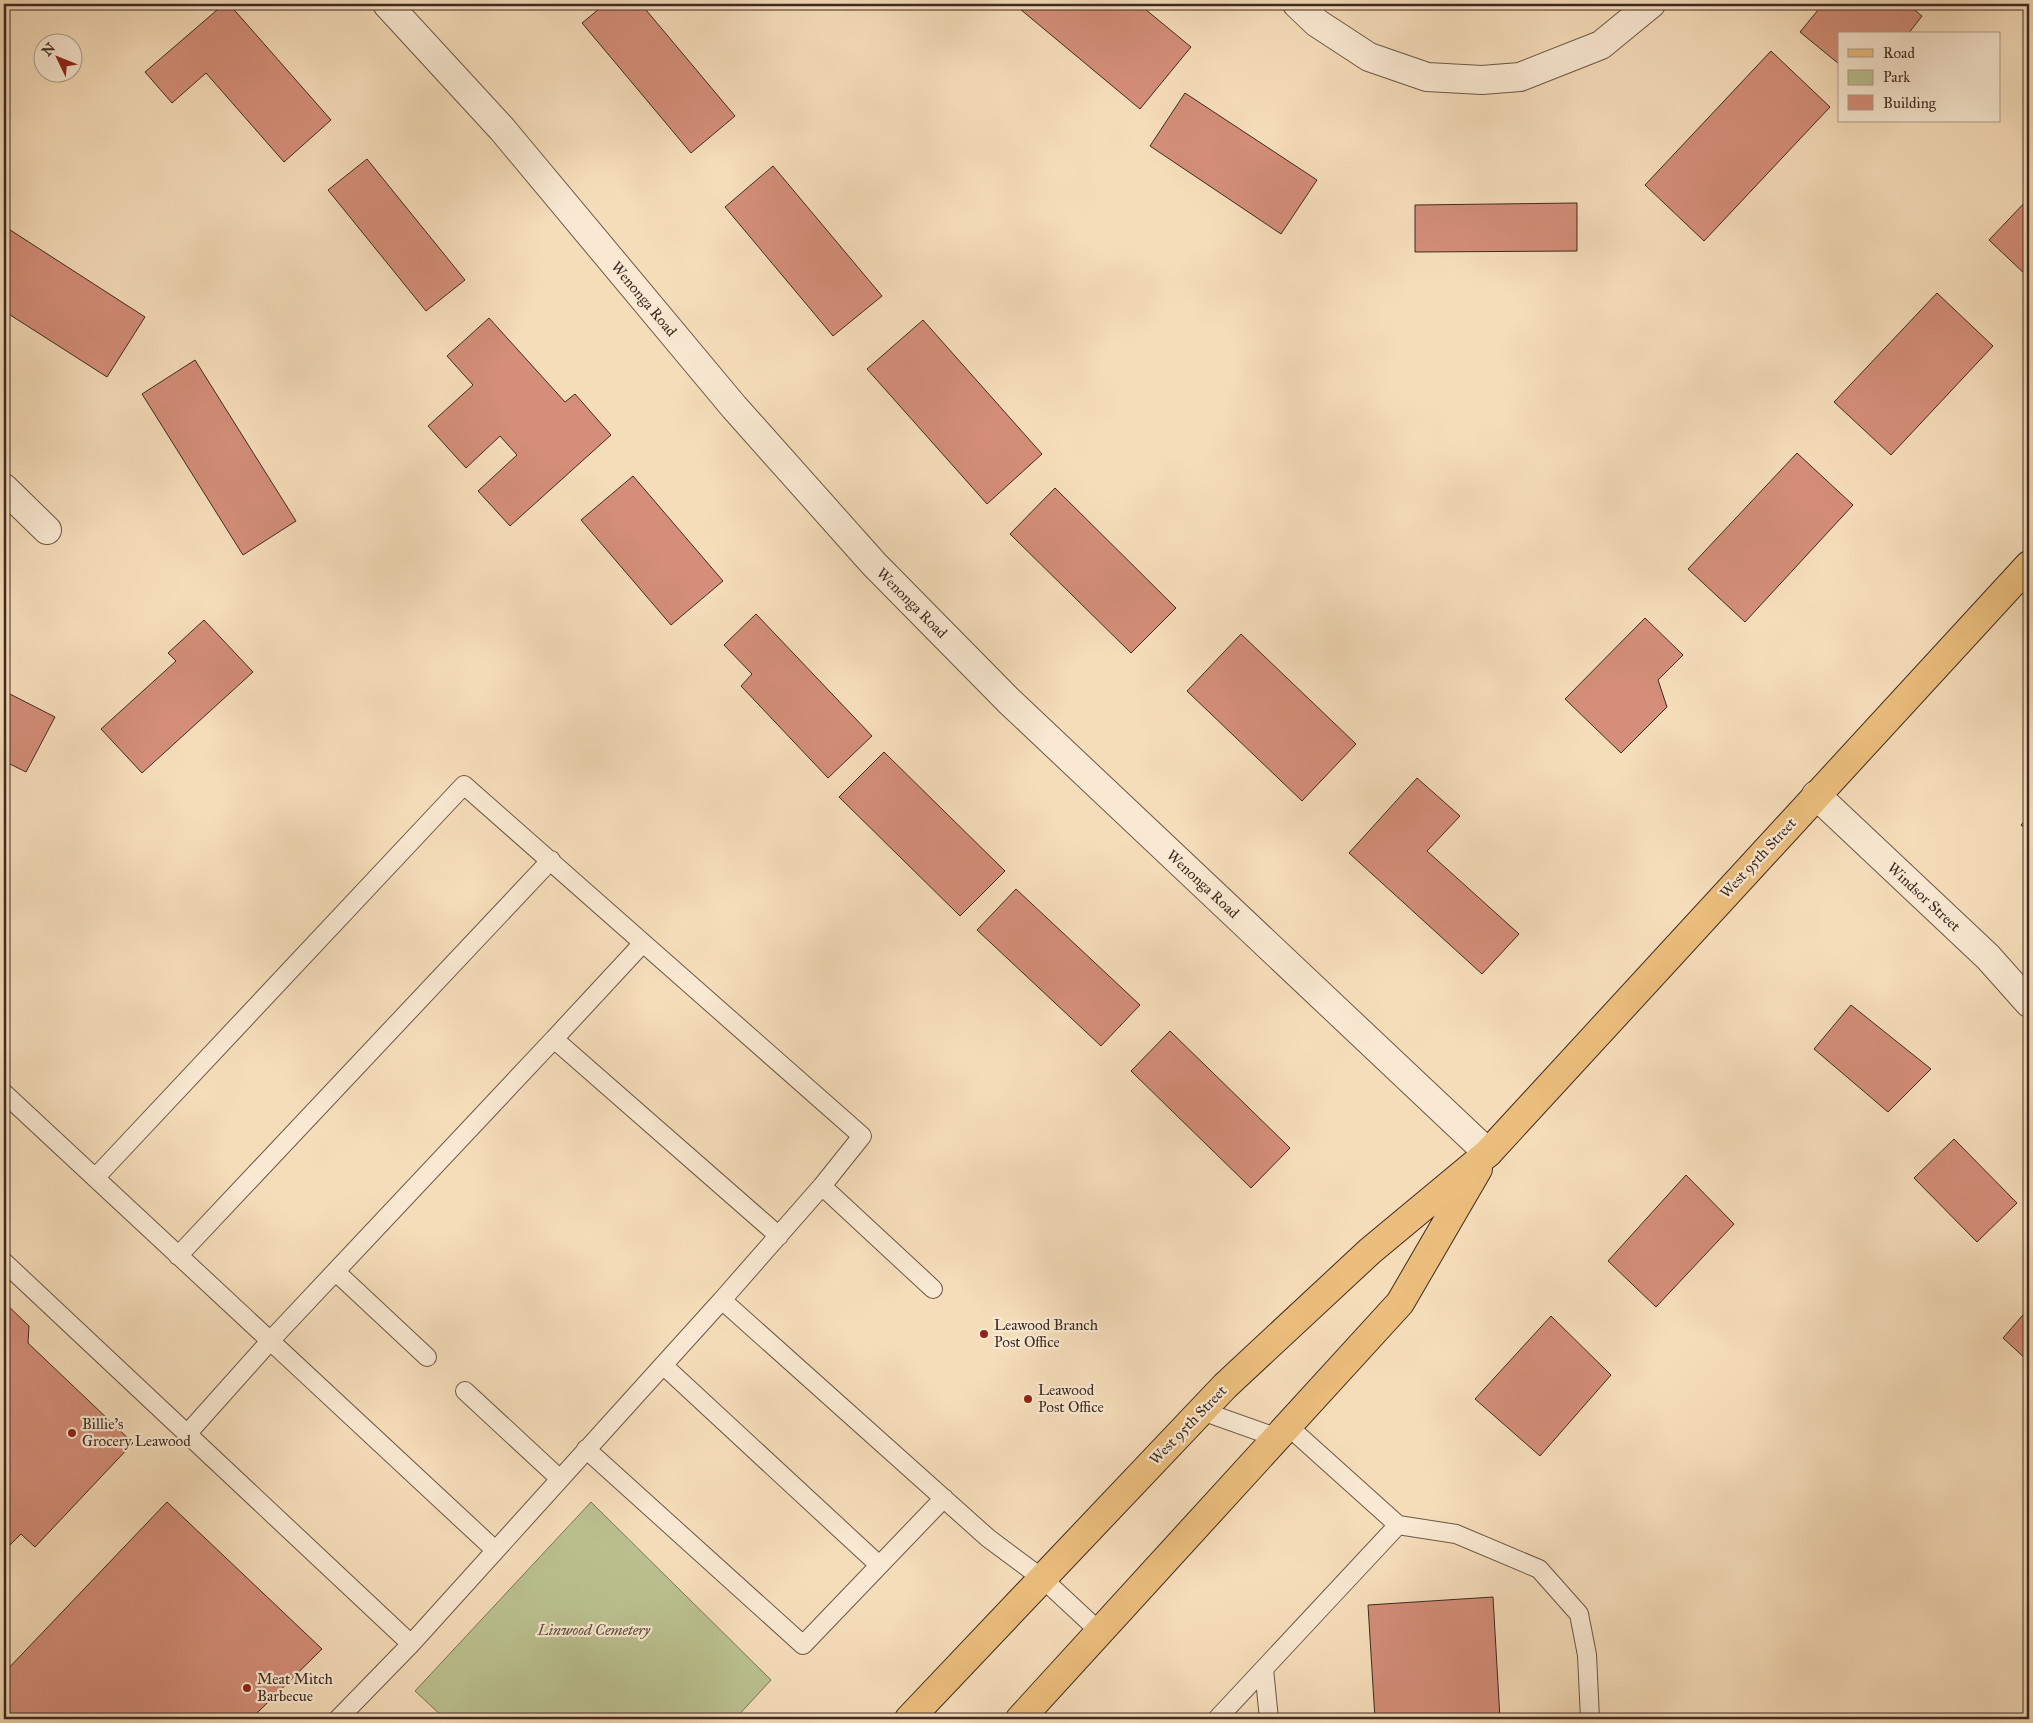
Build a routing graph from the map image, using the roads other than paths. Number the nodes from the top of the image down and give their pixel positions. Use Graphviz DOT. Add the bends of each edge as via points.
graph roads {
  1 [pos="387,4"];
  2 [pos="1297,4"];
  3 [pos="1651,4"];
  4 [pos="4,488"];
  5 [pos="47,530"];
  6 [pos="2029,565"];
  7 [pos="1816,795"];
  8 [pos="550,860"];
  9 [pos="643,943"];
  10 [pos="2029,1003"];
  11 [pos="554,1039"];
  12 [pos="4,1093"];
  13 [pos="1488,1153"];
  14 [pos="95,1178"];
  15 [pos="822,1186"];
  16 [pos="779,1236"];
  17 [pos="178,1256"];
  18 [pos="4,1262"];
  19 [pos="336,1272"];
  20 [pos="933,1289"];
  21 [pos="722,1300"];
  22 [pos="270,1341"];
  23 [pos="428,1357"];
  24 [pos="663,1365"];
  25 [pos="465,1392"];
  26 [pos="1202,1411"];
  27 [pos="1284,1432"];
  28 [pos="187,1434"];
  29 [pos="586,1450"];
  30 [pos="560,1479"];
  31 [pos="944,1498"];
  32 [pos="1398,1525"];
  33 [pos="495,1550"];
  34 [pos="879,1565"];
  35 [pos="1043,1578"];
  36 [pos="1100,1632"];
  37 [pos="411,1644"];
  38 [pos="1264,1669"];
  39 [pos="338,1719"];
  40 [pos="909,1719"];
  41 [pos="1020,1719"];
  42 [pos="1217,1719"];
  43 [pos="1269,1719"];
  44 [pos="1590,1719"];
  1 -- 13 [label="street, Wenonga Road" via="502,129 734,407 874,564 1009,701"];
  2 -- 3 [label="street" via="1318,23 1369,57 1427,77 1482,80 1520,76 1601,45"];
  4 -- 5 [label="street"];
  6 -- 7 [label="main road, West 95th Street"];
  7 -- 10 [label="street, Windsor Street" via="1988,957"];
  7 -- 13 [label="main road, West 95th Street"];
  8 -- 9 [label="lane"];
  8 -- 14 [label="lane" via="464,785"];
  8 -- 17 [label="lane"];
  9 -- 11 [label="lane"];
  9 -- 15 [label="lane" via="862,1136"];
  11 -- 16 [label="lane"];
  11 -- 19 [label="lane"];
  12 -- 14 [label="lane"];
  13 -- 26 [label="main road, West 95th Street" via="1370,1251"];
  13 -- 27 [label="main road, West 95th Street" via="1400,1303"];
  14 -- 17 [label="lane"];
  15 -- 16 [label="lane"];
  15 -- 20 [label="lane"];
  16 -- 21 [label="lane"];
  17 -- 22 [label="lane"];
  18 -- 28 [label="lane"];
  19 -- 22 [label="lane"];
  19 -- 23 [label="lane"];
  21 -- 24 [label="lane"];
  21 -- 31 [label="lane"];
  22 -- 28 [label="lane"];
  22 -- 33 [label="lane"];
  24 -- 29 [label="lane"];
  24 -- 34 [label="lane"];
  25 -- 30 [label="lane"];
  26 -- 27 [label="lane"];
  26 -- 35 [label="main road, West 95th Street"];
  27 -- 32 [label="lane"];
  27 -- 36 [label="main road, West 95th Street"];
  28 -- 37 [label="lane"];
  29 -- 30 [label="lane"];
  29 -- 34 [label="lane" via="803,1645"];
  30 -- 33 [label="lane"];
  31 -- 34 [label="lane"];
  31 -- 35 [label="lane" via="988,1538"];
  32 -- 38 [label="lane"];
  32 -- 44 [label="lane" via="1456,1534 1539,1569 1579,1614 1587,1656"];
  33 -- 37 [label="lane"];
  35 -- 36 [label="lane"];
  35 -- 40 [label="main road, West 95th Street"];
  36 -- 41 [label="main road, West 95th Street"];
  37 -- 39 [label="lane"];
  38 -- 42 [label="lane"];
  38 -- 43 [label="lane"];
}
